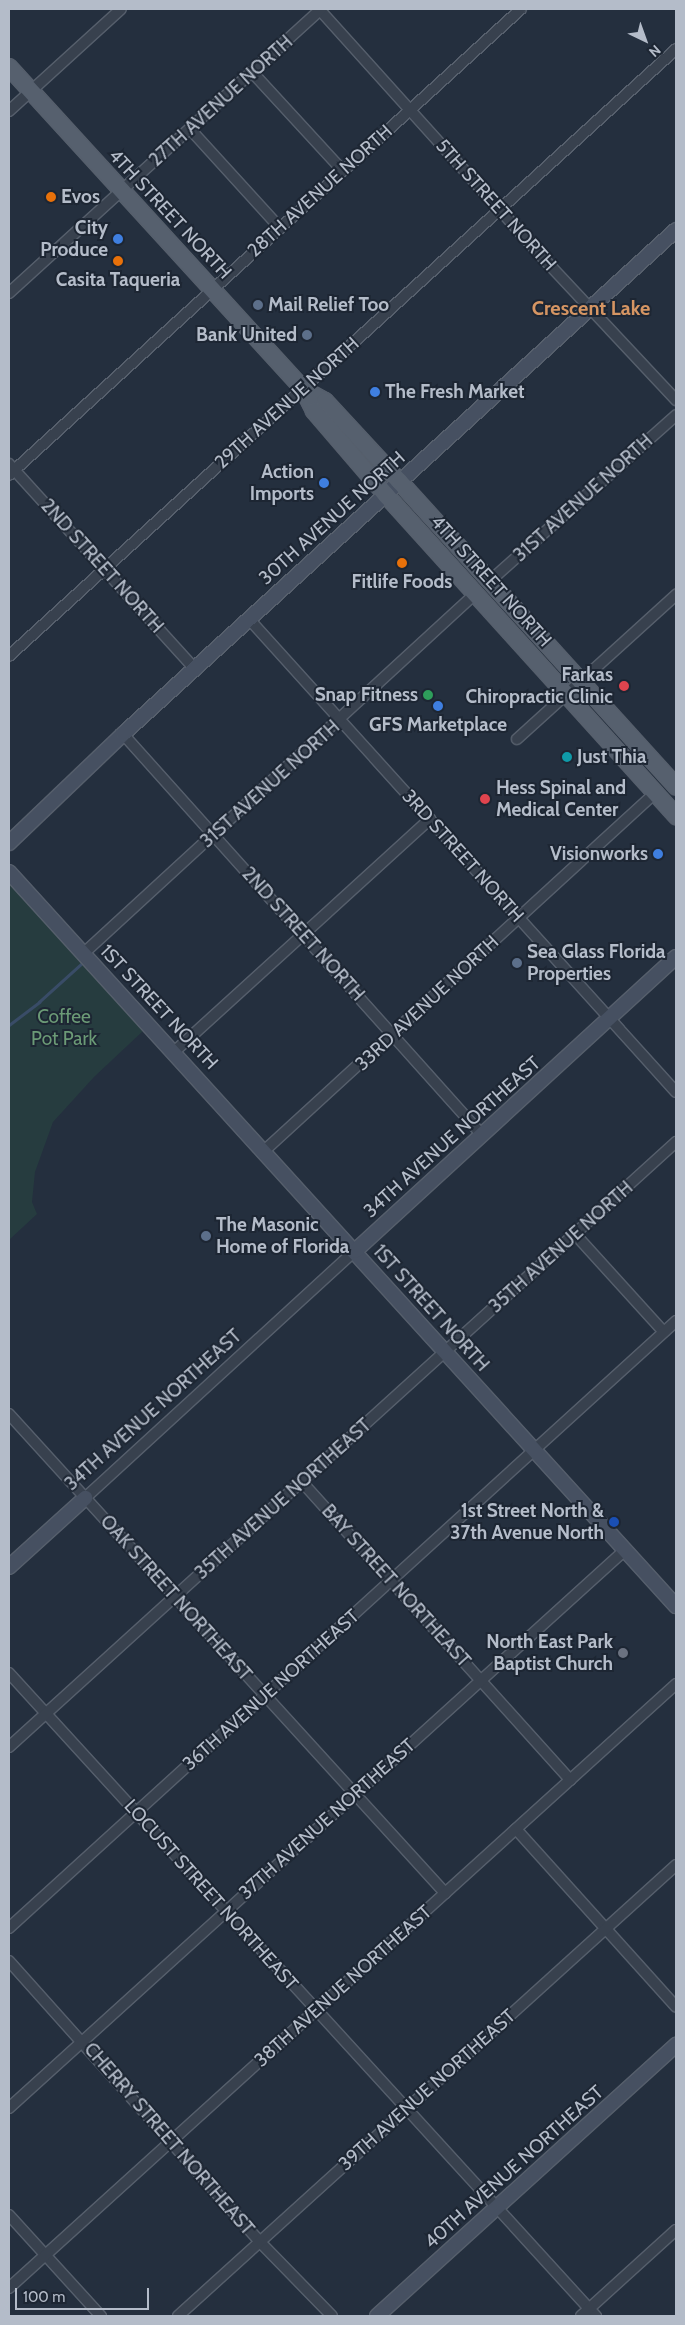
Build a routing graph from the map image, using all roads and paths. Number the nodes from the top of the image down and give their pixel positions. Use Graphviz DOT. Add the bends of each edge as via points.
graph roads {
  1 [pos="121,9"];
  2 [pos="320,9"];
  3 [pos="521,9"];
  4 [pos="676,49"];
  5 [pos="9,67"];
  6 [pos="252,72"];
  7 [pos="30,91"];
  8 [pos="410,110"];
  9 [pos="9,111"];
  10 [pos="190,129"];
  11 [pos="343,171"];
  12 [pos="121,191"];
  13 [pos="501,209"];
  14 [pos="280,228"];
  15 [pos="676,230"];
  16 [pos="213,289"];
  17 [pos="9,293"];
  18 [pos="591,308"];
  19 [pos="303,389"];
  20 [pos="676,400"];
  21 [pos="676,415"];
  22 [pos="11,470"];
  23 [pos="400,482"];
  24 [pos="386,495"];
  25 [pos="104,569"];
  26 [pos="490,581"];
  27 [pos="476,593"];
  28 [pos="676,595"];
  29 [pos="249,619"];
  30 [pos="536,632"];
  31 [pos="9,656"];
  32 [pos="195,669"];
  33 [pos="581,681"];
  34 [pos="566,694"];
  35 [pos="340,720"];
  36 [pos="124,734"];
  37 [pos="517,739"];
  38 [pos="612,745"];
  39 [pos="674,780"];
  40 [pos="655,793"];
  41 [pos="676,816"];
  42 [pos="430,819"];
  43 [pos="214,835"];
  44 [pos="10,839"];
  45 [pos="9,864"];
  46 [pos="13,875"];
  47 [pos="519,918"];
  48 [pos="303,934"];
  49 [pos="84,953"];
  50 [pos="676,957"];
  51 [pos="609,1018"];
  52 [pos="393,1035"];
  53 [pos="175,1052"];
  54 [pos="676,1092"];
  55 [pos="482,1135"];
  56 [pos="676,1142"];
  57 [pos="264,1151"];
  58 [pos="575,1234"];
  59 [pos="355,1251"];
  60 [pos="676,1321"];
  61 [pos="664,1332"];
  62 [pos="446,1352"];
  63 [pos="9,1414"];
  64 [pos="534,1452"];
  65 [pos="302,1482"];
  66 [pos="86,1498"];
  67 [pos="624,1551"];
  68 [pos="9,1566"];
  69 [pos="392,1580"];
  70 [pos="175,1596"];
  71 [pos="676,1606"];
  72 [pos="9,1673"];
  73 [pos="480,1680"];
  74 [pos="676,1684"];
  75 [pos="265,1695"];
  76 [pos="46,1714"];
  77 [pos="9,1747"];
  78 [pos="570,1780"];
  79 [pos="354,1796"];
  80 [pos="136,1813"];
  81 [pos="516,1829"];
  82 [pos="676,1865"];
  83 [pos="445,1894"];
  84 [pos="226,1911"];
  85 [pos="9,1928"];
  86 [pos="606,1928"];
  87 [pos="9,1961"];
  88 [pos="676,2007"];
  89 [pos="316,2011"];
  90 [pos="83,2042"];
  91 [pos="676,2046"];
  92 [pos="9,2108"];
  93 [pos="405,2109"];
  94 [pos="173,2141"];
  95 [pos="497,2210"];
  96 [pos="9,2215"];
  97 [pos="676,2230"];
  98 [pos="260,2242"];
  99 [pos="45,2255"];
  100 [pos="9,2288"];
  101 [pos="589,2314"];
  102 [pos="101,2316"];
  103 [pos="178,2316"];
  104 [pos="332,2316"];
  105 [pos="377,2316"];
  1 -- 7 [label="street"];
  2 -- 6 [label="street, 27TH AVENUE NORTH"];
  2 -- 8 [label="street, 5TH STREET NORTH"];
  3 -- 8 [label="street, 28TH AVENUE NORTH"];
  4 -- 13 [label="street, 29TH AVENUE NORTH"];
  5 -- 7 [label="main road, 4TH STREET NORTH"];
  6 -- 10 [label="street, 27TH AVENUE NORTH"];
  6 -- 11 [label="street"];
  7 -- 9 [label="street"];
  7 -- 12 [label="main road, 4TH STREET NORTH"];
  8 -- 11 [label="street, 28TH AVENUE NORTH"];
  8 -- 13 [label="street, 5TH STREET NORTH"];
  10 -- 12 [label="street, 27TH AVENUE NORTH"];
  10 -- 14 [label="street"];
  11 -- 14 [label="street, 28TH AVENUE NORTH"];
  12 -- 16 [label="main road, 4TH STREET NORTH"];
  12 -- 17 [label="street, 27TH AVENUE NORTH"];
  13 -- 18 [label="street, 5TH STREET NORTH"];
  13 -- 19 [label="street, 29TH AVENUE NORTH"];
  14 -- 16 [label="street, 28TH AVENUE NORTH"];
  15 -- 18 [label="street, 30TH AVENUE NORTH"];
  16 -- 19 [label="main road, 4TH STREET NORTH"];
  16 -- 22 [label="street, 28TH AVENUE NORTH"];
  18 -- 20 [label="street, 5TH STREET NORTH"];
  18 -- 23 [label="street, 30TH AVENUE NORTH"];
  19 -- 23 [label="main road, 4TH STREET NORTH" via="325,402"];
  19 -- 24 [label="main road, 4TH STREET NORTH" via="314,411"];
  19 -- 25 [label="street, 29TH AVENUE NORTH"];
  21 -- 26 [label="street, 31ST AVENUE NORTH"];
  22 -- 25 [label="street, 2ND STREET NORTH"];
  23 -- 24 [label="street, 30TH AVENUE NORTH"];
  23 -- 26 [label="main road, 4TH STREET NORTH"];
  24 -- 27 [label="main road, 4TH STREET NORTH"];
  24 -- 29 [label="street, 30TH AVENUE NORTH"];
  25 -- 31 [label="street, 29TH AVENUE NORTH"];
  25 -- 32 [label="street, 2ND STREET NORTH"];
  26 -- 30 [label="main road, 4TH STREET NORTH"];
  27 -- 30 [label="main road" via="490,595 521,629"];
  27 -- 34 [label="main road, 4TH STREET NORTH"];
  27 -- 35 [label="street, 31ST AVENUE NORTH"];
  28 -- 33 [label="street"];
  29 -- 32 [label="street, 30TH AVENUE NORTH"];
  29 -- 35 [label="street, 3RD STREET NORTH"];
  30 -- 33 [label="main road, 4TH STREET NORTH"];
  32 -- 36 [label="street, 30TH AVENUE NORTH"];
  33 -- 34 [label="street"];
  33 -- 39 [label="main road, 4TH STREET NORTH"];
  34 -- 37 [label="street"];
  34 -- 38 [label="main road, 4TH STREET NORTH"];
  35 -- 42 [label="street, 3RD STREET NORTH"];
  35 -- 43 [label="street, 31ST AVENUE NORTH"];
  36 -- 43 [label="street, 2ND STREET NORTH"];
  36 -- 44 [label="street, 30TH AVENUE NORTH"];
  38 -- 39 [label="main road" via="629,750 658,780"];
  38 -- 40 [label="main road, 4TH STREET NORTH"];
  40 -- 41 [label="main road, 4TH STREET NORTH"];
  40 -- 47 [label="street, 33RD AVENUE NORTH"];
  42 -- 47 [label="street, 3RD STREET NORTH"];
  42 -- 48 [label="street"];
  43 -- 48 [label="street, 2ND STREET NORTH"];
  43 -- 49 [label="street, 31ST AVENUE NORTH"];
  45 -- 46 [label="street, 1ST STREET NORTH"];
  46 -- 49 [label="street, 1ST STREET NORTH"];
  47 -- 51 [label="street, 3RD STREET NORTH"];
  47 -- 52 [label="street, 33RD AVENUE NORTH"];
  48 -- 52 [label="street, 2ND STREET NORTH"];
  48 -- 53 [label="street"];
  49 -- 53 [label="street, 1ST STREET NORTH"];
  50 -- 51 [label="street, 34TH AVENUE NORTHEAST"];
  51 -- 54 [label="street, 3RD STREET NORTH"];
  51 -- 55 [label="street, 34TH AVENUE NORTHEAST"];
  52 -- 55 [label="street, 2ND STREET NORTH"];
  52 -- 57 [label="street, 33RD AVENUE NORTH"];
  53 -- 57 [label="street, 1ST STREET NORTH"];
  55 -- 59 [label="street, 34TH AVENUE NORTHEAST"];
  56 -- 58 [label="street, 35TH AVENUE NORTH"];
  57 -- 59 [label="street, 1ST STREET NORTH"];
  58 -- 61 [label="street"];
  58 -- 62 [label="street, 35TH AVENUE NORTH"];
  59 -- 62 [label="street, 1ST STREET NORTH"];
  59 -- 66 [label="street, 34TH AVENUE NORTHEAST"];
  60 -- 61 [label="street, 36TH AVENUE NORTHEAST"];
  61 -- 64 [label="street, 36TH AVENUE NORTHEAST"];
  62 -- 64 [label="street, 1ST STREET NORTH"];
  62 -- 65 [label="street, 35TH AVENUE NORTHEAST"];
  63 -- 66 [label="street, OAK STREET NORTHEAST"];
  64 -- 67 [label="street, 1ST STREET NORTH"];
  64 -- 69 [label="street, 36TH AVENUE NORTHEAST"];
  65 -- 69 [label="street, BAY STREET NORTHEAST"];
  65 -- 70 [label="street, 35TH AVENUE NORTHEAST"];
  66 -- 68 [label="street, 34TH AVENUE NORTHEAST"];
  66 -- 70 [label="street, OAK STREET NORTHEAST"];
  67 -- 71 [label="street, 1ST STREET NORTH"];
  67 -- 73 [label="street, 37TH AVENUE NORTHEAST"];
  69 -- 73 [label="street, BAY STREET NORTHEAST"];
  69 -- 75 [label="street, 36TH AVENUE NORTHEAST"];
  70 -- 75 [label="street, OAK STREET NORTHEAST"];
  70 -- 76 [label="street, 35TH AVENUE NORTHEAST"];
  72 -- 76 [label="street, LOCUST STREET NORTHEAST"];
  73 -- 78 [label="street, BAY STREET NORTHEAST"];
  73 -- 79 [label="street, 37TH AVENUE NORTHEAST"];
  74 -- 78 [label="street, 38TH AVENUE NORTHEAST"];
  75 -- 79 [label="street, OAK STREET NORTHEAST"];
  75 -- 80 [label="street, 36TH AVENUE NORTHEAST"];
  76 -- 77 [label="street, 35TH AVENUE NORTHEAST"];
  76 -- 80 [label="street, LOCUST STREET NORTHEAST"];
  78 -- 81 [label="street, 38TH AVENUE NORTHEAST"];
  79 -- 83 [label="street, OAK STREET NORTHEAST"];
  79 -- 84 [label="street, 37TH AVENUE NORTHEAST"];
  80 -- 84 [label="street, LOCUST STREET NORTHEAST"];
  80 -- 85 [label="street, 36TH AVENUE NORTHEAST"];
  81 -- 83 [label="street, 38TH AVENUE NORTHEAST"];
  81 -- 86 [label="street"];
  82 -- 86 [label="street, 39TH AVENUE NORTHEAST"];
  83 -- 89 [label="street, 38TH AVENUE NORTHEAST"];
  84 -- 89 [label="street, LOCUST STREET NORTHEAST"];
  84 -- 90 [label="street, 37TH AVENUE NORTHEAST"];
  86 -- 88 [label="street"];
  86 -- 93 [label="street, 39TH AVENUE NORTHEAST"];
  87 -- 90 [label="street, CHERRY STREET NORTHEAST"];
  89 -- 93 [label="street, LOCUST STREET NORTHEAST"];
  89 -- 94 [label="street, 38TH AVENUE NORTHEAST"];
  90 -- 92 [label="street, 37TH AVENUE NORTHEAST"];
  90 -- 94 [label="street, CHERRY STREET NORTHEAST"];
  91 -- 95 [label="street, 40TH AVENUE NORTHEAST"];
  93 -- 95 [label="street, LOCUST STREET NORTHEAST"];
  93 -- 98 [label="street, 39TH AVENUE NORTHEAST"];
  94 -- 98 [label="street, CHERRY STREET NORTHEAST"];
  94 -- 99 [label="street, 38TH AVENUE NORTHEAST"];
  95 -- 101 [label="street, LOCUST STREET NORTHEAST"];
  95 -- 105 [label="street, 40TH AVENUE NORTHEAST"];
  96 -- 99 [label="street"];
  97 -- 101 [label="street"];
  98 -- 103 [label="street, 39TH AVENUE NORTHEAST"];
  98 -- 104 [label="street, CHERRY STREET NORTHEAST"];
  99 -- 100 [label="street, 38TH AVENUE NORTHEAST"];
  99 -- 102 [label="street"];
}
